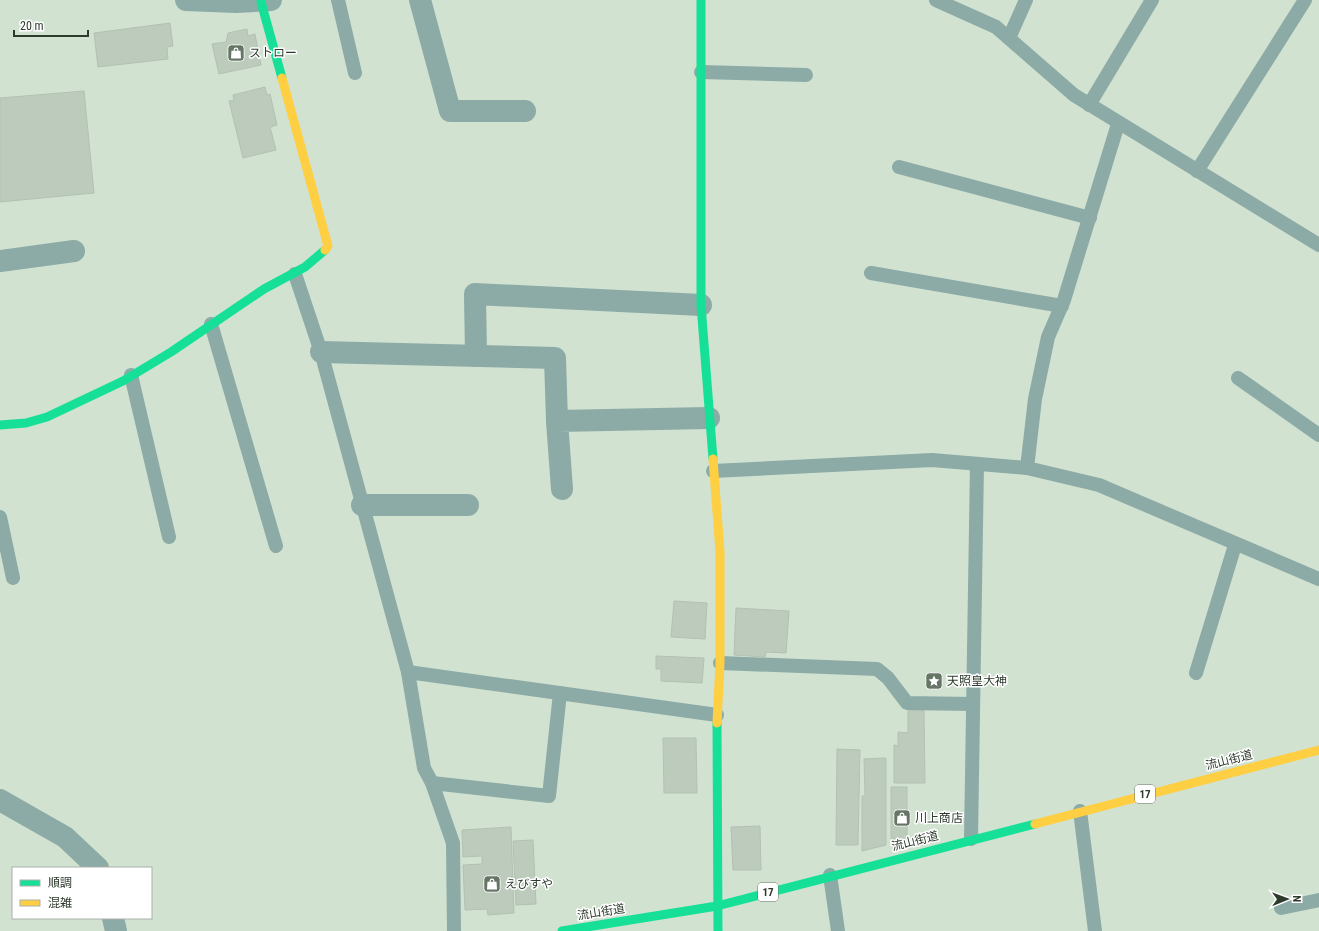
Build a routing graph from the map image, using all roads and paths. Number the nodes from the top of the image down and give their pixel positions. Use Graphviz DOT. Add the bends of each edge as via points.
graph roads {
  1 [pos="186,0"];
  2 [pos="338,0"];
  3 [pos="420,0"];
  4 [pos="700,0"];
  5 [pos="936,0"];
  6 [pos="1026,0"];
  7 [pos="1152,0"];
  8 [pos="1305,0"];
  9 [pos="266,1"];
  10 [pos="1009,38"];
  11 [pos="701,72"];
  12 [pos="355,73"];
  13 [pos="806,75"];
  14 [pos="1089,105"];
  15 [pos="525,111"];
  16 [pos="1118,124"];
  17 [pos="899,167"];
  18 [pos="1197,171"];
  19 [pos="1090,218"];
  20 [pos="1319,245"];
  21 [pos="74,251"];
  22 [pos="0,261"];
  23 [pos="871,273"];
  24 [pos="296,274"];
  25 [pos="701,305"];
  26 [pos="1062,306"];
  27 [pos="211,324"];
  28 [pos="320,352"];
  29 [pos="476,356"];
  30 [pos="131,375"];
  31 [pos="1238,378"];
  32 [pos="709,418"];
  33 [pos="556,421"];
  34 [pos="0,425"];
  35 [pos="1319,435"];
  36 [pos="977,464"];
  37 [pos="1026,468"];
  38 [pos="713,471"];
  39 [pos="562,489"];
  40 [pos="362,505"];
  41 [pos="468,505"];
  42 [pos="0,517"];
  43 [pos="169,537"];
  44 [pos="1235,545"];
  45 [pos="276,546"];
  46 [pos="13,578"];
  47 [pos="1319,579"];
  48 [pos="720,663"];
  49 [pos="408,672"];
  50 [pos="1196,673"];
  51 [pos="560,693"];
  52 [pos="973,704"];
  53 [pos="717,715"];
  54 [pos="1319,750"];
  55 [pos="432,783"];
  56 [pos="0,800"];
  57 [pos="1080,811"];
  58 [pos="971,839"];
  59 [pos="97,867"];
  60 [pos="830,875"];
  61 [pos="1319,900"];
  62 [pos="717,906"];
  63 [pos="1281,908"];
  64 [pos="114,919"];
  65 [pos="116,931"];
  66 [pos="454,931"];
  67 [pos="562,931"];
  68 [pos="718,931"];
  69 [pos="838,931"];
  70 [pos="1095,931"];
  1 -- 9 [label="street"];
  2 -- 12 [label="lane"];
  3 -- 15 [label="street" via="450,111"];
  4 -- 11 [label="street"];
  5 -- 10 [label="lane" via="996,27"];
  6 -- 10 [label="lane"];
  7 -- 14 [label="lane"];
  8 -- 18 [label="lane"];
  9 -- 24 [label="street" via="328,246 319,257"];
  10 -- 14 [label="lane" via="1074,96"];
  11 -- 13 [label="lane"];
  11 -- 25 [label="street"];
  14 -- 16 [label="lane"];
  16 -- 18 [label="lane"];
  16 -- 19 [label="lane"];
  17 -- 19 [label="lane"];
  18 -- 20 [label="lane"];
  19 -- 26 [label="lane"];
  21 -- 22 [label="street"];
  23 -- 26 [label="lane"];
  24 -- 27 [label="street" via="274,282"];
  24 -- 28 [label="lane"];
  25 -- 29 [label="street" via="475,294"];
  25 -- 32 [label="street"];
  26 -- 37 [label="lane" via="1048,337 1035,399"];
  27 -- 30 [label="street"];
  27 -- 45 [label="lane"];
  28 -- 29 [label="street"];
  28 -- 40 [label="lane"];
  29 -- 33 [label="street" via="555,358"];
  30 -- 34 [label="street" via="90,398 45,418"];
  30 -- 43 [label="lane"];
  31 -- 35 [label="lane"];
  32 -- 33 [label="street"];
  32 -- 38 [label="street"];
  33 -- 39 [label="street"];
  36 -- 37 [label="lane"];
  36 -- 38 [label="lane" via="932,460"];
  36 -- 52 [label="lane"];
  37 -- 44 [label="lane" via="1099,485"];
  38 -- 48 [label="street" via="720,552"];
  40 -- 41 [label="street"];
  40 -- 49 [label="lane"];
  42 -- 46 [label="lane"];
  44 -- 47 [label="lane"];
  44 -- 50 [label="lane"];
  48 -- 52 [label="lane" via="877,669 888,678 907,703"];
  48 -- 53 [label="street"];
  49 -- 51 [label="lane"];
  49 -- 55 [label="lane" via="424,768"];
  51 -- 53 [label="lane"];
  51 -- 55 [label="lane" via="549,796"];
  52 -- 58 [label="lane"];
  53 -- 62 [label="street"];
  54 -- 57 [label="street, 流山街道 / 17"];
  55 -- 66 [label="lane" via="453,843"];
  56 -- 59 [label="street" via="65,837"];
  57 -- 58 [label="street, 流山街道 / 17"];
  57 -- 70 [label="lane"];
  58 -- 60 [label="street, 流山街道 / 17"];
  60 -- 62 [label="street, 流山街道 / 17"];
  60 -- 69 [label="lane"];
  61 -- 63 [label="lane"];
  62 -- 67 [label="street, 流山街道 / 17"];
  62 -- 68 [label="street"];
  64 -- 65 [label="street"];
}
